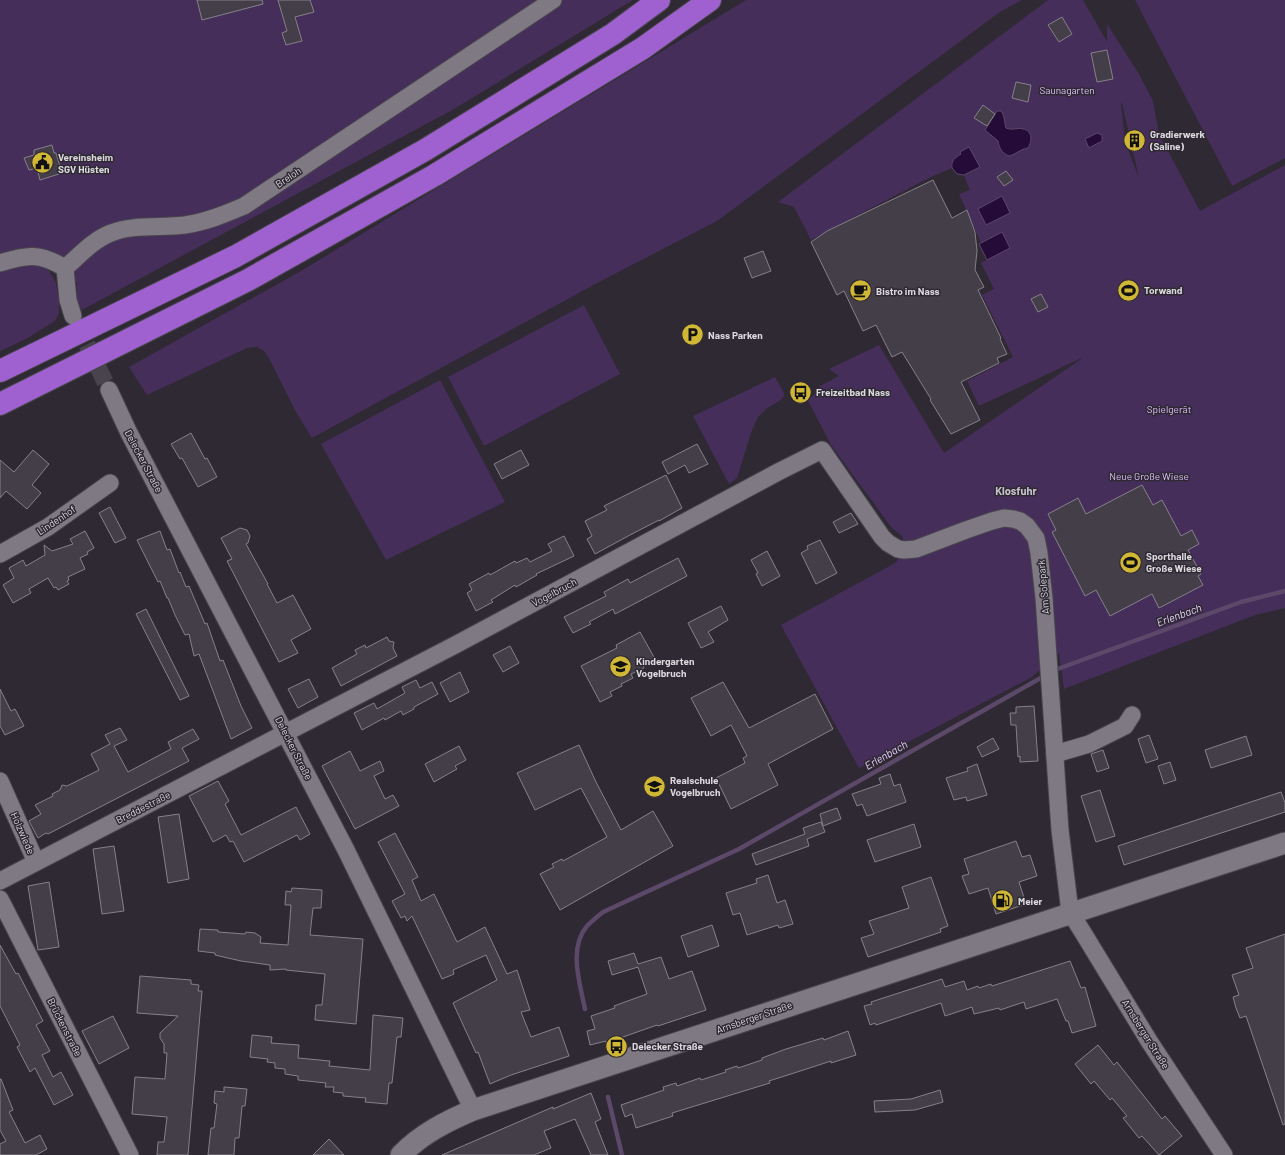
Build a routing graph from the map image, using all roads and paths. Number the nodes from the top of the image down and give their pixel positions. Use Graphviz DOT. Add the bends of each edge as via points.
graph roads {
  1 [pos="553,0"];
  2 [pos="659,0"];
  3 [pos="710,0"];
  4 [pos="0,263"];
  5 [pos="65,268"];
  6 [pos="73,316"];
  7 [pos="0,371"];
  8 [pos="109,390"];
  9 [pos="0,404"];
  10 [pos="822,450"];
  11 [pos="110,483"];
  12 [pos="0,554"];
  13 [pos="1132,715"];
  14 [pos="286,732"];
  15 [pos="1055,754"];
  16 [pos="0,781"];
  17 [pos="1285,842"];
  18 [pos="36,862"];
  19 [pos="0,881"];
  20 [pos="0,899"];
  21 [pos="1070,912"];
  22 [pos="473,1110"];
  23 [pos="130,1155"];
  24 [pos="401,1155"];
  25 [pos="1224,1155"];
  1 -- 5 [label="street, Breloh" via="244,206 215,218 186,225 133,228 112,232 97,240"];
  2 -- 7 [label="highway" via="613,34 425,150 236,256"];
  3 -- 9 [label="highway" via="644,48 436,175 248,280"];
  4 -- 5 [label="street" via="19,257 40,256"];
  5 -- 6 [label="street" via="68,300"];
  8 -- 14 [label="street, Delecker Straße" via="129,433"];
  10 -- 14 [label="street, Vogelbruch"];
  10 -- 15 [label="street, Am Solepark" via="882,537 898,549 916,549 1004,518 1020,521 1027,526 1038,545"];
  11 -- 12 [label="street, Lindenhof" via="48,527"];
  13 -- 15 [label="street" via="1125,726 1089,744"];
  14 -- 18 [label="street, Breddestraße"];
  14 -- 22 [label="street, Delecker Straße"];
  15 -- 21 [label="street, Am Solepark" via="1060,830"];
  16 -- 18 [label="street, Holzwiede"];
  17 -- 21 [label="street, Arnsberger Straße"];
  18 -- 19 [label="street, Breddestraße"];
  20 -- 23 [label="street, Brückenstraße"];
  21 -- 22 [label="street, Arnsberger Straße"];
  21 -- 25 [label="street, Arnsberger Straße" via="1149,1041"];
  22 -- 24 [label="street, Arnsberger Straße" via="441,1125"];
}
